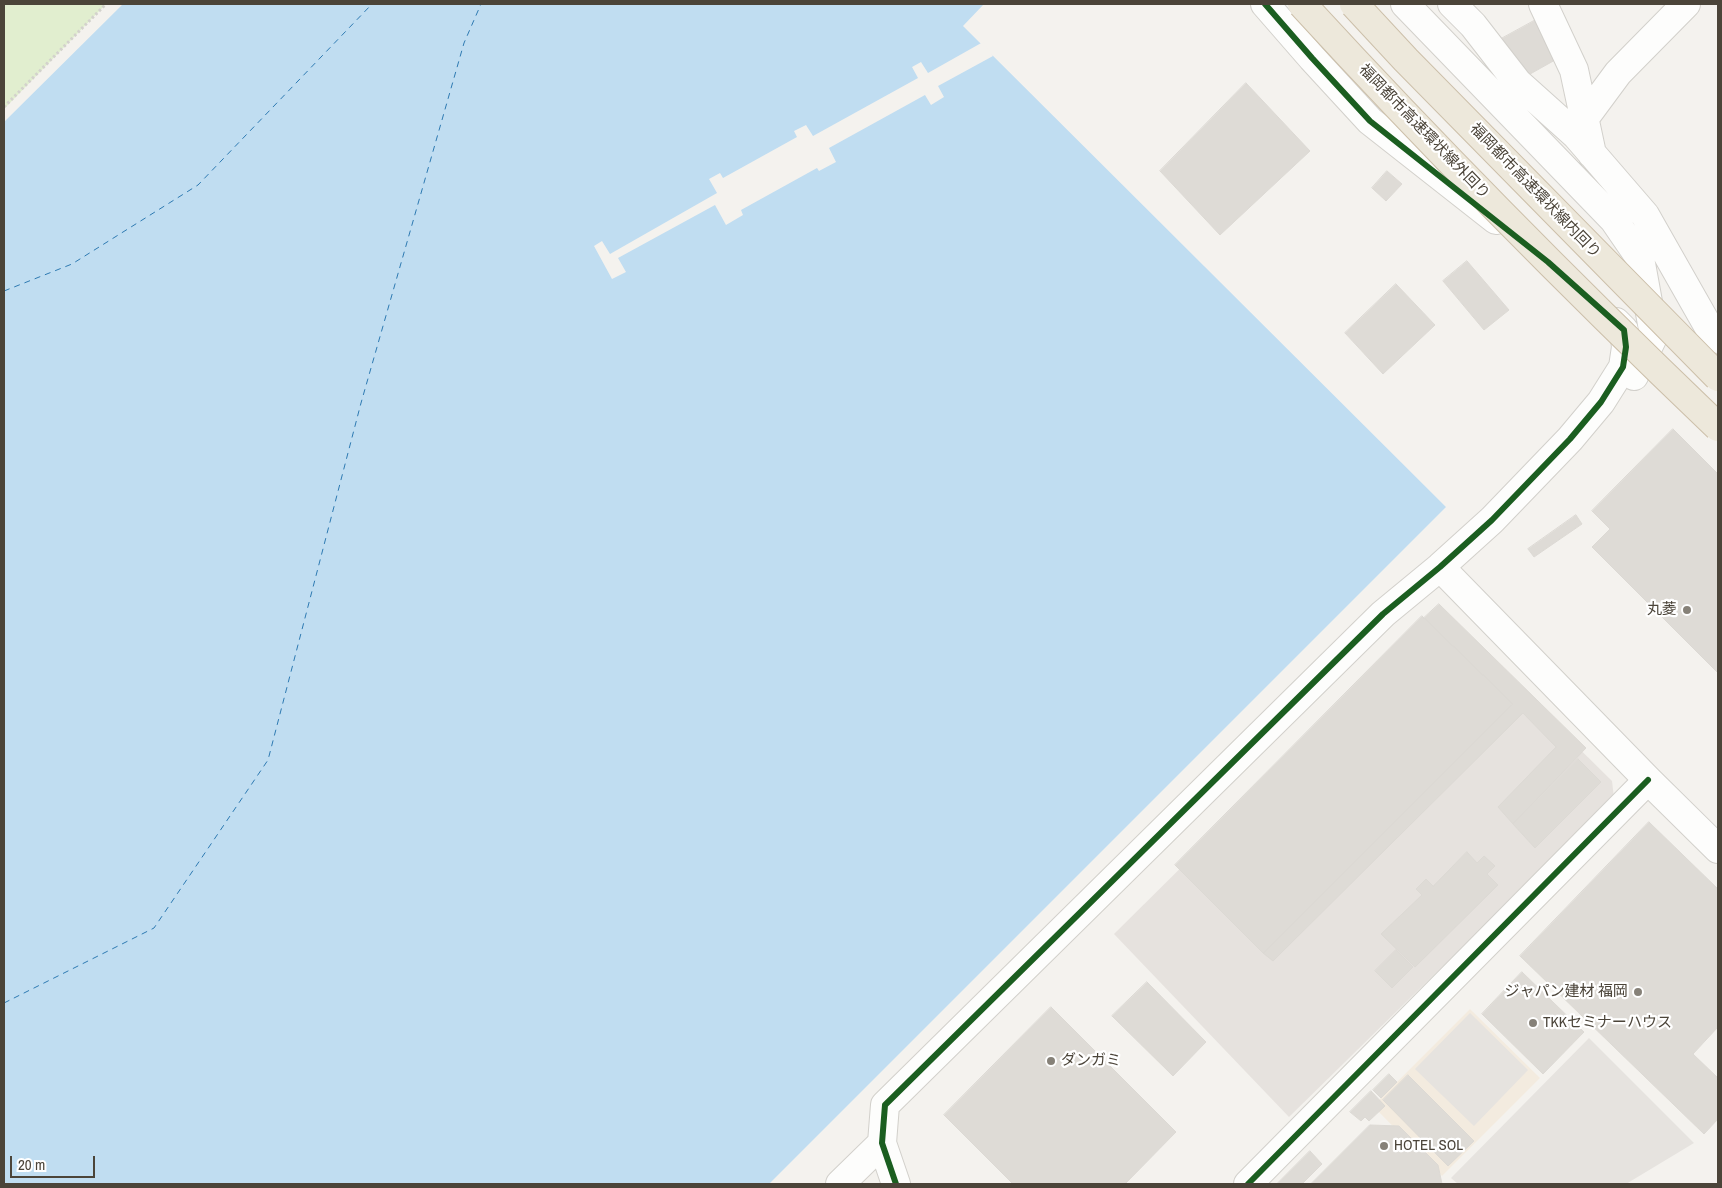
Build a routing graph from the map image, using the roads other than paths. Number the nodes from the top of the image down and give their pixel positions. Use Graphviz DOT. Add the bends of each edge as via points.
graph roads {
  1 [pos="1265,4"];
  2 [pos="1302,4"];
  3 [pos="1354,4"];
  4 [pos="1405,4"];
  5 [pos="1452,4"];
  6 [pos="1543,4"];
  7 [pos="1686,4"];
  8 [pos="1584,119"];
  9 [pos="1592,155"];
  10 [pos="1716,333"];
  11 [pos="1718,377"];
  12 [pos="1718,427"];
  13 [pos="1492,520"];
  14 [pos="1440,567"];
  15 [pos="1648,780"];
  16 [pos="1718,849"];
  17 [pos="882,1143"];
  18 [pos="840,1184"];
  19 [pos="896,1184"];
  20 [pos="1248,1184"];
  1 -- 13 [label="street" via="1370,121 1540,256 1624,330 1623,366 1602,402"];
  2 -- 12 [label="highway, 福岡都市高速環状線外回り, bridge" via="1464,175"];
  3 -- 11 [label="highway, 福岡都市高速環状線内回り, bridge"];
  4 -- 13 [label="street" via="1614,220 1640,258 1654,335 1626,392 1539,486"];
  5 -- 9 [label="street" via="1518,83"];
  6 -- 8 [label="street" via="1574,70"];
  7 -- 8 [label="street" via="1618,73"];
  8 -- 9 [label="street"];
  9 -- 10 [label="street" via="1645,215"];
  13 -- 14 [label="street"];
  14 -- 15 [label="street"];
  14 -- 17 [label="street" via="1382,614 885,1105"];
  15 -- 16 [label="street"];
  15 -- 20 [label="street"];
  17 -- 18 [label="street"];
  17 -- 19 [label="street"];
}
